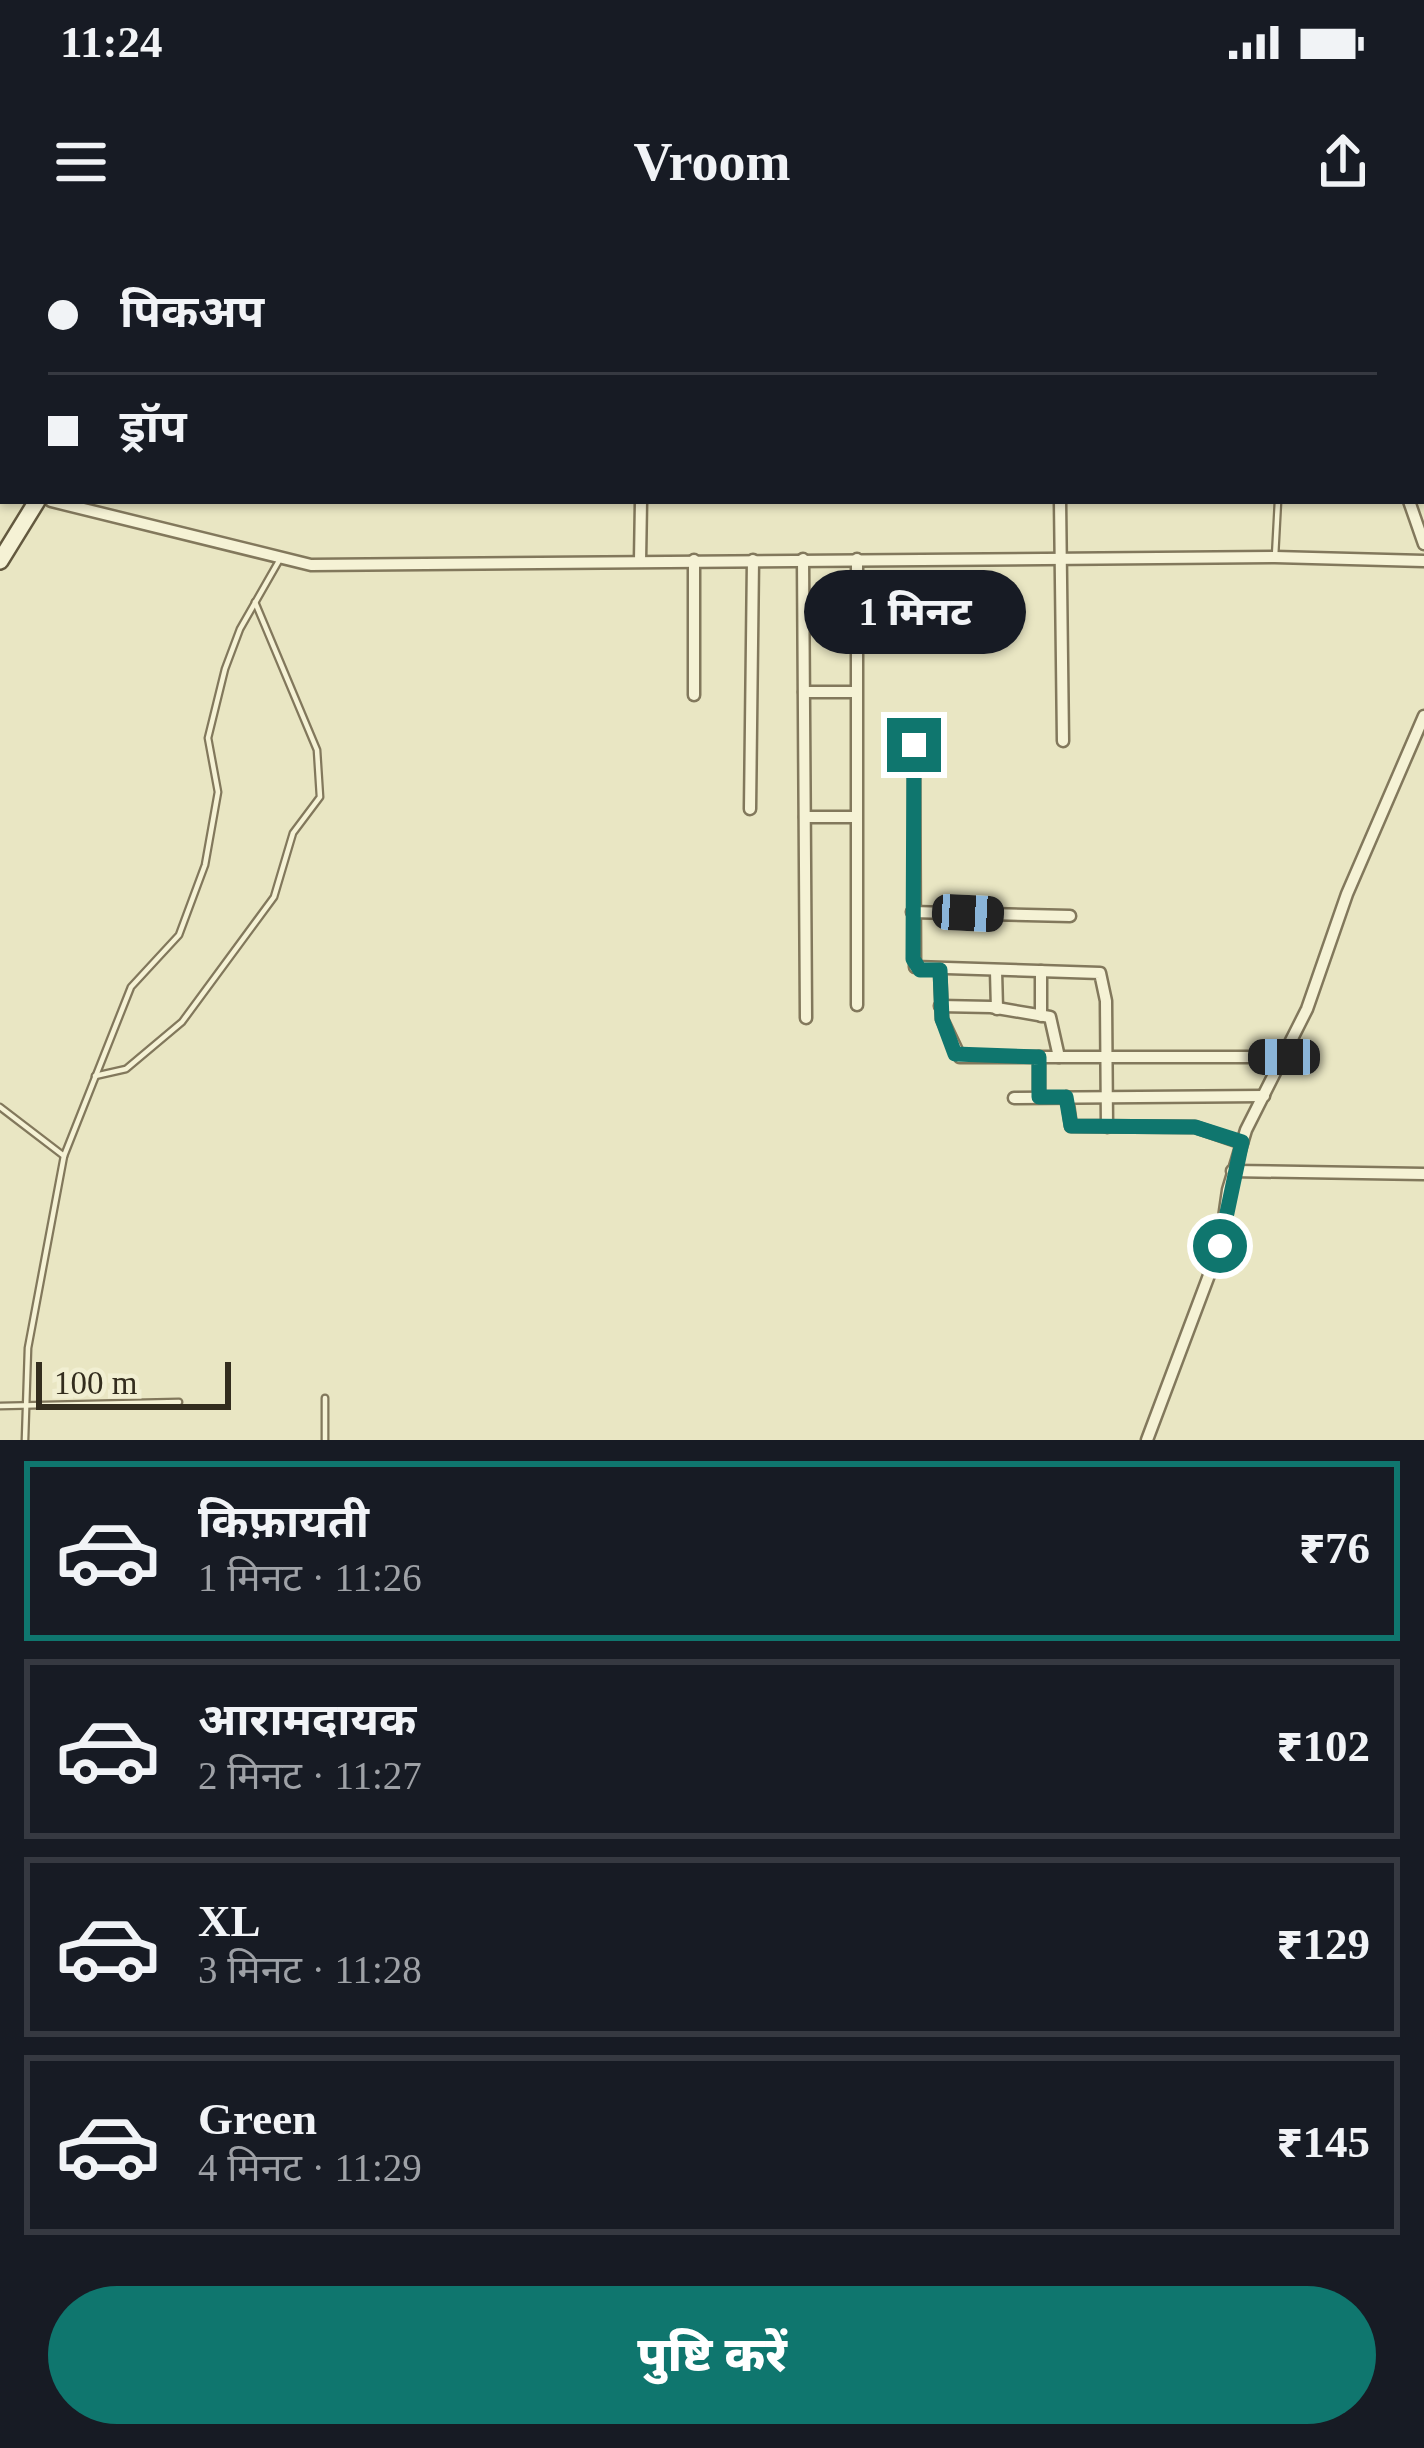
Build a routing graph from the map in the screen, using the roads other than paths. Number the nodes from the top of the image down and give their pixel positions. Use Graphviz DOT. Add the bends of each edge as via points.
graph roads {
  1 [pos="35,504"];
  2 [pos="64,504"];
  3 [pos="641,504"];
  4 [pos="1060,504"];
  5 [pos="1277,504"];
  6 [pos="1410,504"];
  7 [pos="1424,544"];
  8 [pos="1275,557"];
  9 [pos="280,559"];
  10 [pos="803,559"];
  11 [pos="856,559"];
  12 [pos="1062,559"];
  13 [pos="694,560"];
  14 [pos="753,560"];
  15 [pos="0,561"];
  16 [pos="640,561"];
  17 [pos="1424,561"];
  18 [pos="255,602"];
  19 [pos="804,692"];
  20 [pos="854,692"];
  21 [pos="694,694"];
  22 [pos="1424,716"];
  23 [pos="1063,741"];
  24 [pos="914,745"];
  25 [pos="750,809"];
  26 [pos="805,817"];
  27 [pos="855,817"];
  28 [pos="912,912"];
  29 [pos="1070,916"];
  30 [pos="940,970"];
  31 [pos="996,970"];
  32 [pos="1041,971"];
  33 [pos="857,1004"];
  34 [pos="940,1006"];
  35 [pos="997,1009"];
  36 [pos="1041,1016"];
  37 [pos="806,1018"];
  38 [pos="1039,1057"];
  39 [pos="1059,1057"];
  40 [pos="1106,1057"];
  41 [pos="1284,1057"];
  42 [pos="95,1076"];
  43 [pos="1264,1096"];
  44 [pos="1039,1097"];
  45 [pos="1066,1097"];
  46 [pos="1107,1097"];
  47 [pos="1014,1098"];
  48 [pos="0,1107"];
  49 [pos="1107,1127"];
  50 [pos="1242,1142"];
  51 [pos="64,1156"];
  52 [pos="1232,1171"];
  53 [pos="1424,1174"];
  54 [pos="325,1398"];
  55 [pos="179,1402"];
  56 [pos="25,1405"];
  57 [pos="0,1406"];
  58 [pos="25,1440"];
  59 [pos="325,1440"];
  60 [pos="1148,1440"];
  1 -- 15 [label="main road"];
  2 -- 9 [label="street"];
  3 -- 16 [label="street"];
  4 -- 12 [label="street"];
  5 -- 8 [label="lane"];
  6 -- 7 [label="street"];
  8 -- 12 [label="street"];
  8 -- 17 [label="street"];
  9 -- 16 [label="street"];
  9 -- 18 [label="lane"];
  10 -- 11 [label="street"];
  10 -- 14 [label="street"];
  10 -- 19 [label="street"];
  11 -- 12 [label="street"];
  11 -- 20 [label="street"];
  12 -- 23 [label="street"];
  13 -- 14 [label="street"];
  13 -- 16 [label="street"];
  13 -- 21 [label="street"];
  14 -- 25 [label="street"];
  18 -- 42 [label="lane" via="230,650 208,738 218,792 205,865 178,935 131,987"];
  18 -- 42 [label="lane" via="317,750 320,797 292,833 274,896 182,1022 126,1069"];
  19 -- 20 [label="street"];
  19 -- 26 [label="street"];
  20 -- 27 [label="street"];
  22 -- 41 [label="street"];
  24 -- 28 [label="street"];
  26 -- 27 [label="street"];
  26 -- 37 [label="street"];
  27 -- 33 [label="street"];
  28 -- 29 [label="street"];
  28 -- 30 [label="street" via="915,967"];
  30 -- 31 [label="street"];
  30 -- 34 [label="street"];
  31 -- 32 [label="street"];
  31 -- 35 [label="street"];
  32 -- 36 [label="street"];
  32 -- 40 [label="street" via="1092,971 1105,980"];
  34 -- 35 [label="street"];
  34 -- 38 [label="street" via="960,1057"];
  35 -- 36 [label="street"];
  36 -- 39 [label="street" via="1053,1021"];
  38 -- 39 [label="street"];
  38 -- 44 [label="street"];
  39 -- 40 [label="street"];
  40 -- 41 [label="street"];
  40 -- 46 [label="street"];
  41 -- 43 [label="street"];
  42 -- 51 [label="lane"];
  43 -- 46 [label="street"];
  43 -- 50 [label="street"];
  44 -- 45 [label="street"];
  44 -- 47 [label="street"];
  45 -- 46 [label="street"];
  45 -- 49 [label="street" via="1071,1126"];
  46 -- 49 [label="street"];
  48 -- 51 [label="lane"];
  49 -- 50 [label="street" via="1195,1127"];
  50 -- 52 [label="street"];
  51 -- 56 [label="lane"];
  52 -- 53 [label="street"];
  52 -- 60 [label="street" via="1220,1246"];
  54 -- 59 [label="lane"];
  55 -- 56 [label="lane"];
  56 -- 57 [label="lane"];
  56 -- 58 [label="lane"];
}
